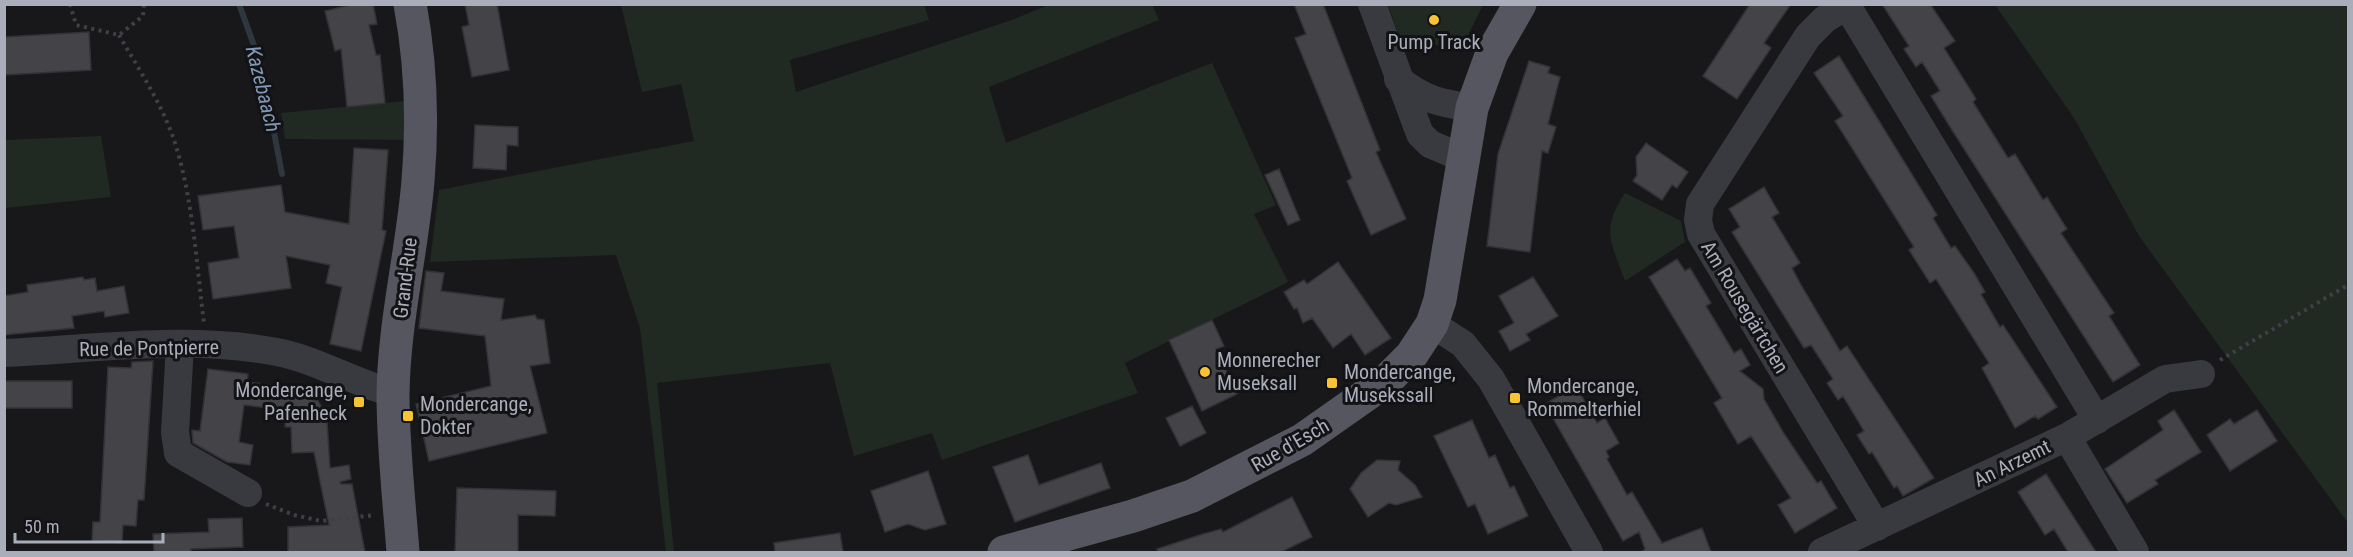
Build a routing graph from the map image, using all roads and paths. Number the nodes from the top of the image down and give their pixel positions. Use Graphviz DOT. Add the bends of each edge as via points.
graph roads {
  1 [pos="70,4"];
  2 [pos="144,4"];
  3 [pos="410,4"];
  4 [pos="1372,4"];
  5 [pos="1520,4"];
  6 [pos="1847,5"];
  7 [pos="119,35"];
  8 [pos="1398,79"];
  9 [pos="1472,108"];
  10 [pos="1463,158"];
  11 [pos="2349,285"];
  12 [pos="1432,324"];
  13 [pos="193,345"];
  14 [pos="4,353"];
  15 [pos="2225,356"];
  16 [pos="2201,375"];
  17 [pos="393,393"];
  18 [pos="2097,420"];
  19 [pos="2067,436"];
  20 [pos="248,493"];
  21 [pos="400,512"];
  22 [pos="1877,527"];
  23 [pos="1830,551"];
  24 [pos="403,552"];
  25 [pos="1004,552"];
  26 [pos="1589,552"];
  27 [pos="2135,552"];
  1 -- 7 [label="path" via="76,25"];
  2 -- 7 [label="path" via="143,16"];
  3 -- 17 [label="main road, Grand-Rue" via="421,96 418,182"];
  4 -- 8 [label="street"];
  5 -- 9 [label="main road, Rue d'Esch" via="1492,52"];
  6 -- 18 [label="street, Am Rousegärtchen"];
  6 -- 22 [label="street, Am Rousegärtchen" via="1808,36 1700,204 1698,220 1701,234"];
  7 -- 13 [label="path" via="153,92 188,189"];
  8 -- 9 [label="street" via="1417,95 1437,103"];
  8 -- 10 [label="street" via="1419,134 1430,144"];
  9 -- 10 [label="main road, Rue d'Esch"];
  10 -- 12 [label="main road, Rue d'Esch" via="1442,290"];
  11 -- 15 [label="path"];
  12 -- 25 [label="main road, Rue d'Esch" via="1411,356 1386,381 1302,440 1249,469 1192,496 1133,516"];
  12 -- 26 [label="street" via="1463,344 1491,379"];
  13 -- 14 [label="street, Rue de Pontpierre"];
  13 -- 17 [label="street, Rue de Pontpierre" via="279,352"];
  13 -- 20 [label="street" via="175,432 178,453"];
  16 -- 18 [label="street, An Arzemt" via="2165,379"];
  17 -- 21 [label="main road, Grand-Rue"];
  18 -- 19 [label="street, An Arzemt"];
  19 -- 22 [label="street, An Arzemt"];
  19 -- 27 [label="street"];
  20 -- 21 [label="path" via="294,515 321,521"];
  21 -- 24 [label="main road, Grand-Rue"];
  22 -- 23 [label="street, An Arzemt"];
}
